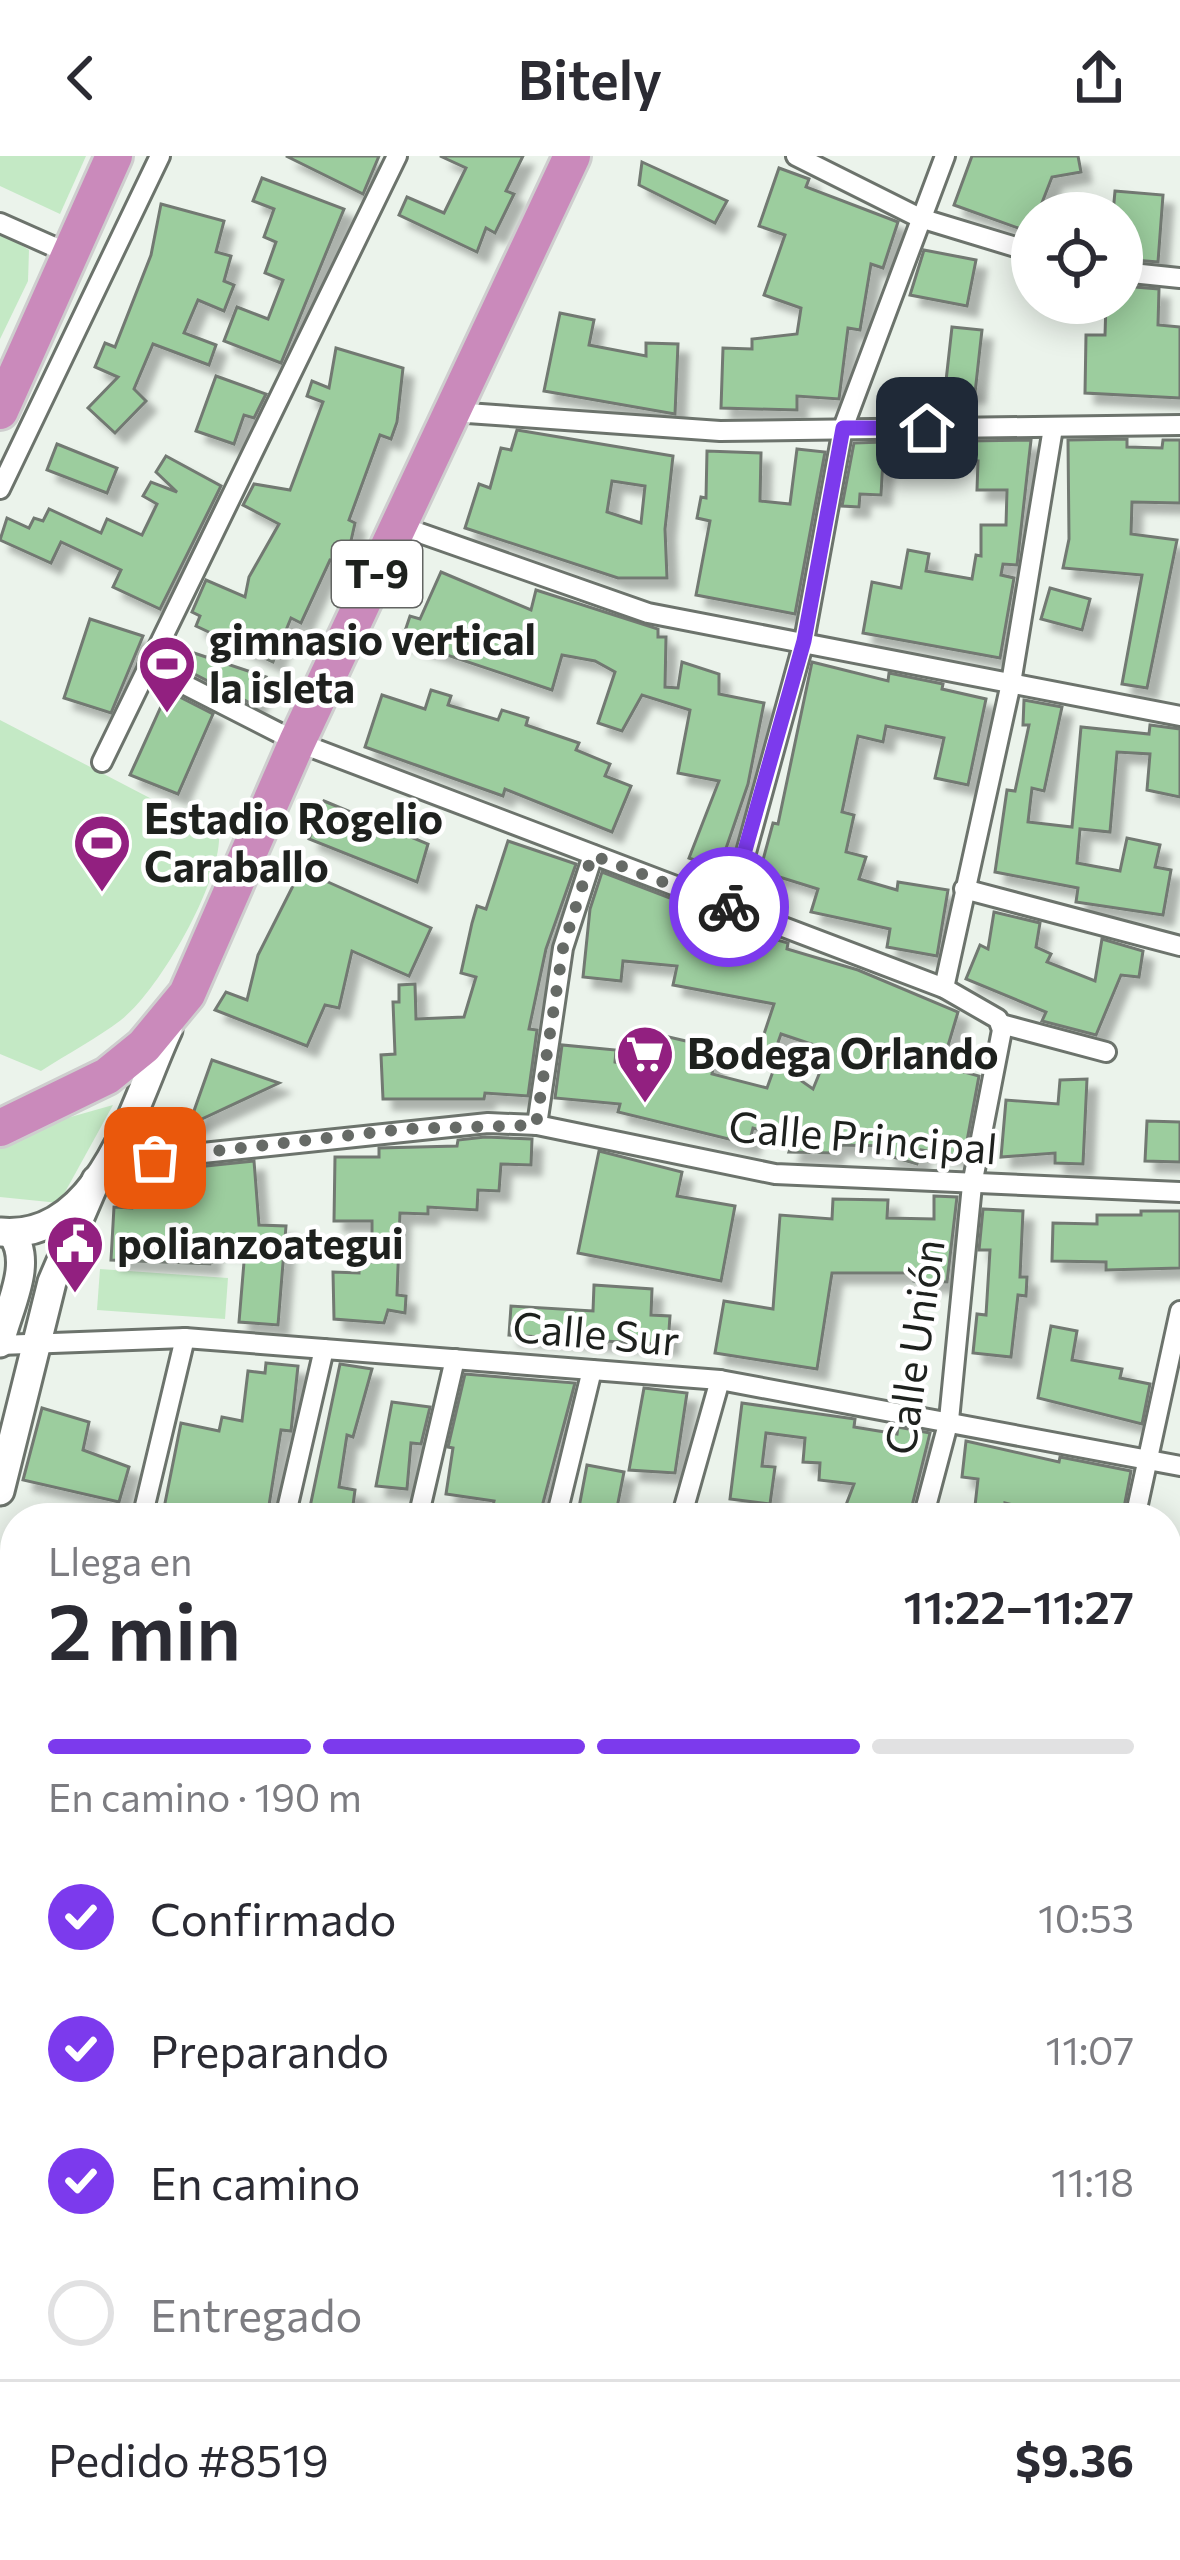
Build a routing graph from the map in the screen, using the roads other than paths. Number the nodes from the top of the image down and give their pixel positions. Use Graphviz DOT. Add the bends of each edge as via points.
graph roads {
  1 [pos="114,156"];
  2 [pos="160,156"];
  3 [pos="397,156"];
  4 [pos="572,156"];
  5 [pos="796,156"];
  6 [pos="944,156"];
  7 [pos="920,218"];
  8 [pos="0,223"];
  9 [pos="1011,246"];
  10 [pos="70,254"];
  11 [pos="1143,274"];
  12 [pos="1180,278"];
  13 [pos="0,411"];
  14 [pos="453,412"];
  15 [pos="1180,425"];
  16 [pos="843,428"];
  17 [pos="1053,428"];
  18 [pos="0,489"];
  19 [pos="400,526"];
  20 [pos="804,641"];
  21 [pos="148,666"];
  22 [pos="1011,683"];
  23 [pos="1180,716"];
  24 [pos="297,742"];
  25 [pos="102,762"];
  26 [pos="592,855"];
  27 [pos="964,889"];
  28 [pos="731,908"];
  29 [pos="1180,946"];
  30 [pos="944,988"];
  31 [pos="187,994"];
  32 [pos="1001,1024"];
  33 [pos="1106,1052"];
  34 [pos="536,1125"];
  35 [pos="0,1128"];
  36 [pos="115,1149"];
  37 [pos="96,1180"];
  38 [pos="972,1185"];
  39 [pos="1180,1192"];
  40 [pos="6,1232"];
  41 [pos="1180,1311"];
  42 [pos="185,1338"];
  43 [pos="36,1340"];
  44 [pos="0,1344"];
  45 [pos="324,1349"];
  46 [pos="455,1359"];
  47 [pos="592,1370"];
  48 [pos="720,1380"];
  49 [pos="949,1420"];
  50 [pos="1151,1461"];
  51 [pos="1180,1466"];
  52 [pos="0,1491"];
  53 [pos="146,1503"];
  54 [pos="288,1503"];
  55 [pos="421,1503"];
  56 [pos="560,1503"];
  57 [pos="685,1503"];
  58 [pos="927,1503"];
  59 [pos="1140,1503"];
  1 -- 10 [label="highway"];
  2 -- 18 [label="street"];
  3 -- 21 [label="street"];
  4 -- 14 [label="highway, T-9"];
  5 -- 7 [label="street"];
  6 -- 7 [label="street"];
  7 -- 9 [label="street"];
  7 -- 16 [label="street"];
  8 -- 10 [label="street"];
  10 -- 13 [label="highway"];
  11 -- 12 [label="street"];
  14 -- 16 [label="street" via="650,429"];
  14 -- 19 [label="highway, T-9"];
  15 -- 17 [label="street"];
  16 -- 17 [label="street"];
  16 -- 20 [label="street"];
  17 -- 22 [label="street"];
  19 -- 20 [label="street" via="648,613"];
  19 -- 24 [label="highway, T-9"];
  20 -- 22 [label="street"];
  20 -- 28 [label="street"];
  21 -- 24 [label="street"];
  21 -- 25 [label="street"];
  22 -- 23 [label="street"];
  22 -- 27 [label="street"];
  24 -- 26 [label="street"];
  24 -- 31 [label="highway, T-9"];
  26 -- 28 [label="street"];
  26 -- 34 [label="street" via="563,948"];
  27 -- 29 [label="street"];
  27 -- 30 [label="street"];
  28 -- 30 [label="street"];
  30 -- 32 [label="street"];
  31 -- 35 [label="highway, T-9" via="106,1076"];
  31 -- 36 [label="street, T-9"];
  32 -- 33 [label="street"];
  32 -- 38 [label="street, Calle Unión"];
  34 -- 36 [label="street, Calle Principal" via="404,1129 155,1158"];
  34 -- 38 [label="street, Calle Principal" via="775,1174"];
  36 -- 37 [label="street, T-9"];
  37 -- 40 [label="street, T-9" via="44,1227"];
  37 -- 43 [label="street"];
  38 -- 39 [label="street, Calle Principal"];
  38 -- 49 [label="street, Calle Unión"];
  40 -- 44 [label="street" via="19,1242 19,1278"];
  41 -- 50 [label="street"];
  42 -- 43 [label="street, Calle Sur"];
  42 -- 45 [label="street, Calle Sur"];
  42 -- 53 [label="street"];
  43 -- 44 [label="street, Calle Sur"];
  43 -- 52 [label="street"];
  45 -- 46 [label="street, Calle Sur"];
  45 -- 54 [label="street"];
  46 -- 47 [label="street, Calle Sur"];
  46 -- 55 [label="street"];
  47 -- 48 [label="street, Calle Sur"];
  47 -- 56 [label="street"];
  48 -- 49 [label="street, Calle Sur"];
  48 -- 57 [label="street"];
  49 -- 50 [label="street, Calle Sur"];
  49 -- 58 [label="street, Calle Unión"];
  50 -- 51 [label="street, Calle Sur"];
  50 -- 59 [label="street"];
}
